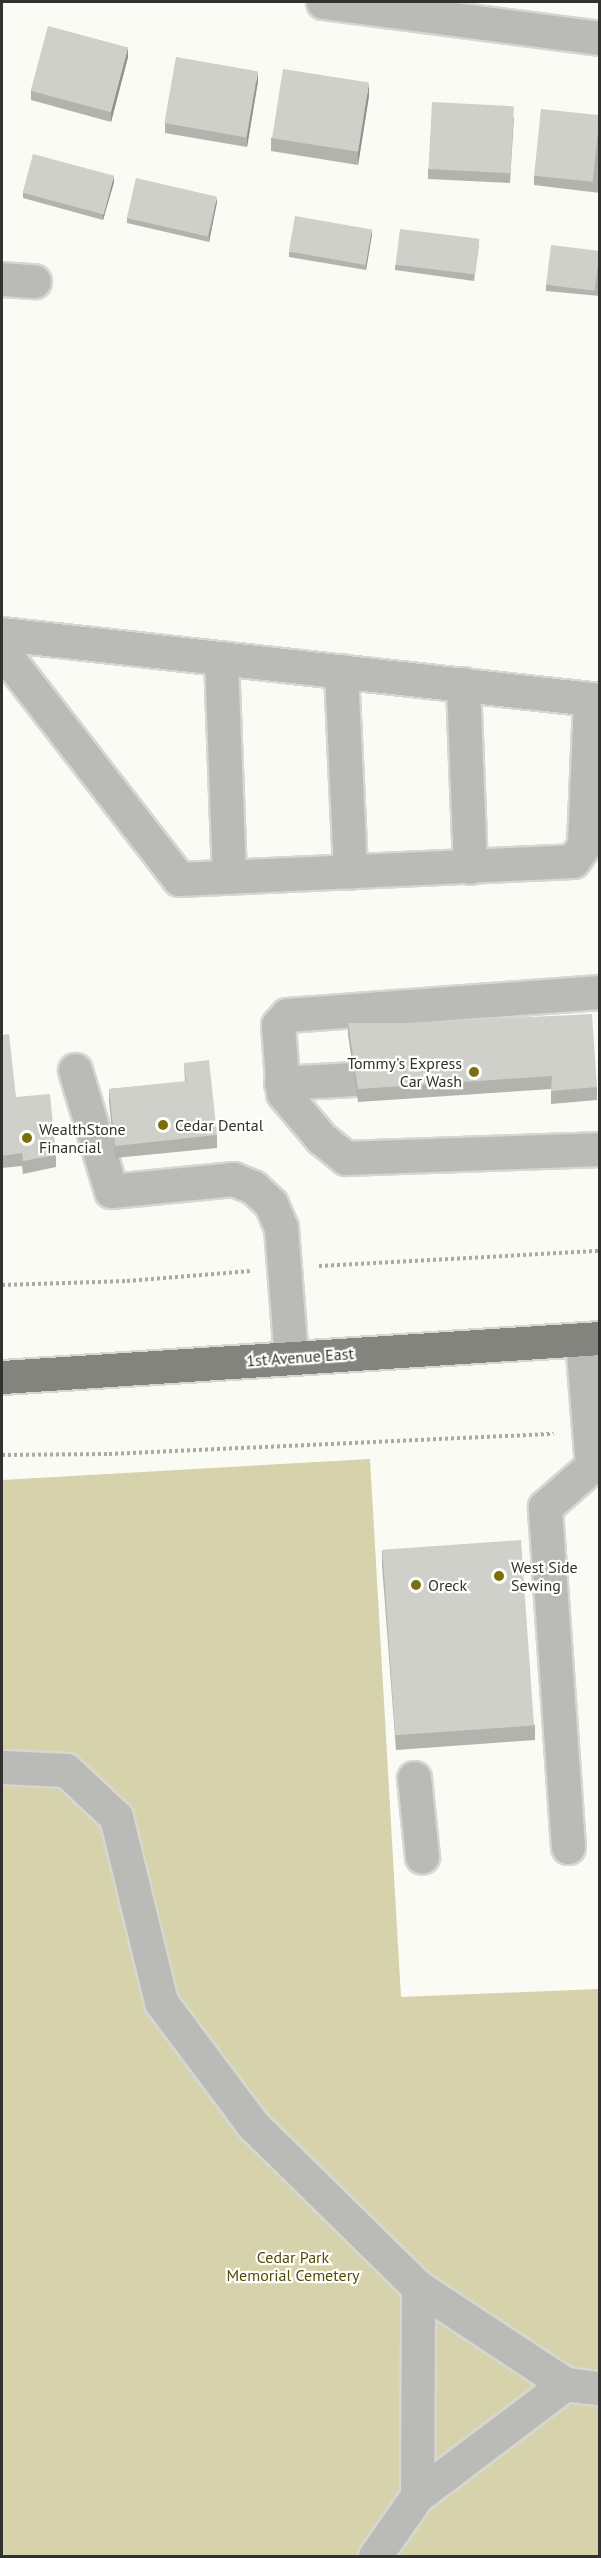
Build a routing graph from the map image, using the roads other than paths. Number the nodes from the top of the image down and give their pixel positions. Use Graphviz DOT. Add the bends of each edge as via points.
graph roads {
  1 [pos="323,2"];
  2 [pos="600,38"];
  3 [pos="2,279"];
  4 [pos="34,281"];
  5 [pos="2,634"];
  6 [pos="221,658"];
  7 [pos="341,671"];
  8 [pos="462,684"];
  9 [pos="595,699"];
  10 [pos="470,867"];
  11 [pos="351,872"];
  12 [pos="229,877"];
  13 [pos="600,992"];
  14 [pos="75,1070"];
  15 [pos="354,1079"];
  16 [pos="281,1083"];
  17 [pos="600,1149"];
  18 [pos="595,1338"];
  19 [pos="291,1358"];
  20 [pos="2,1377"];
  21 [pos="596,1467"];
  22 [pos="2,1767"];
  23 [pos="414,1778"];
  24 [pos="568,1847"];
  25 [pos="422,1857"];
  26 [pos="418,2287"];
  27 [pos="565,2384"];
  28 [pos="600,2388"];
  29 [pos="417,2496"];
  30 [pos="375,2556"];
  1 -- 2 [label="street"];
  3 -- 4 [label="street"];
  5 -- 6 [label="street"];
  5 -- 12 [label="street" via="10,661 179,879"];
  6 -- 7 [label="street"];
  6 -- 12 [label="street"];
  7 -- 8 [label="street"];
  7 -- 11 [label="street"];
  8 -- 9 [label="street"];
  8 -- 10 [label="street"];
  9 -- 10 [label="street" via="584,845 573,861"];
  10 -- 11 [label="street"];
  11 -- 12 [label="street"];
  13 -- 16 [label="street" via="287,1015 278,1025"];
  14 -- 19 [label="street" via="111,1191 233,1179 253,1187 271,1204 281,1228"];
  15 -- 16 [label="street"];
  16 -- 17 [label="street" via="283,1093 321,1138 346,1158"];
  18 -- 19 [label="main road, 1st Avenue East"];
  18 -- 21 [label="street" via="589,1432"];
  19 -- 20 [label="main road, 1st Avenue East"];
  21 -- 24 [label="street" via="544,1507"];
  22 -- 26 [label="street" via="66,1770 116,1817 161,2002 253,2125"];
  23 -- 25 [label="street"];
  26 -- 27 [label="street"];
  26 -- 29 [label="street"];
  27 -- 28 [label="street"];
  27 -- 29 [label="street"];
  29 -- 30 [label="street"];
}
